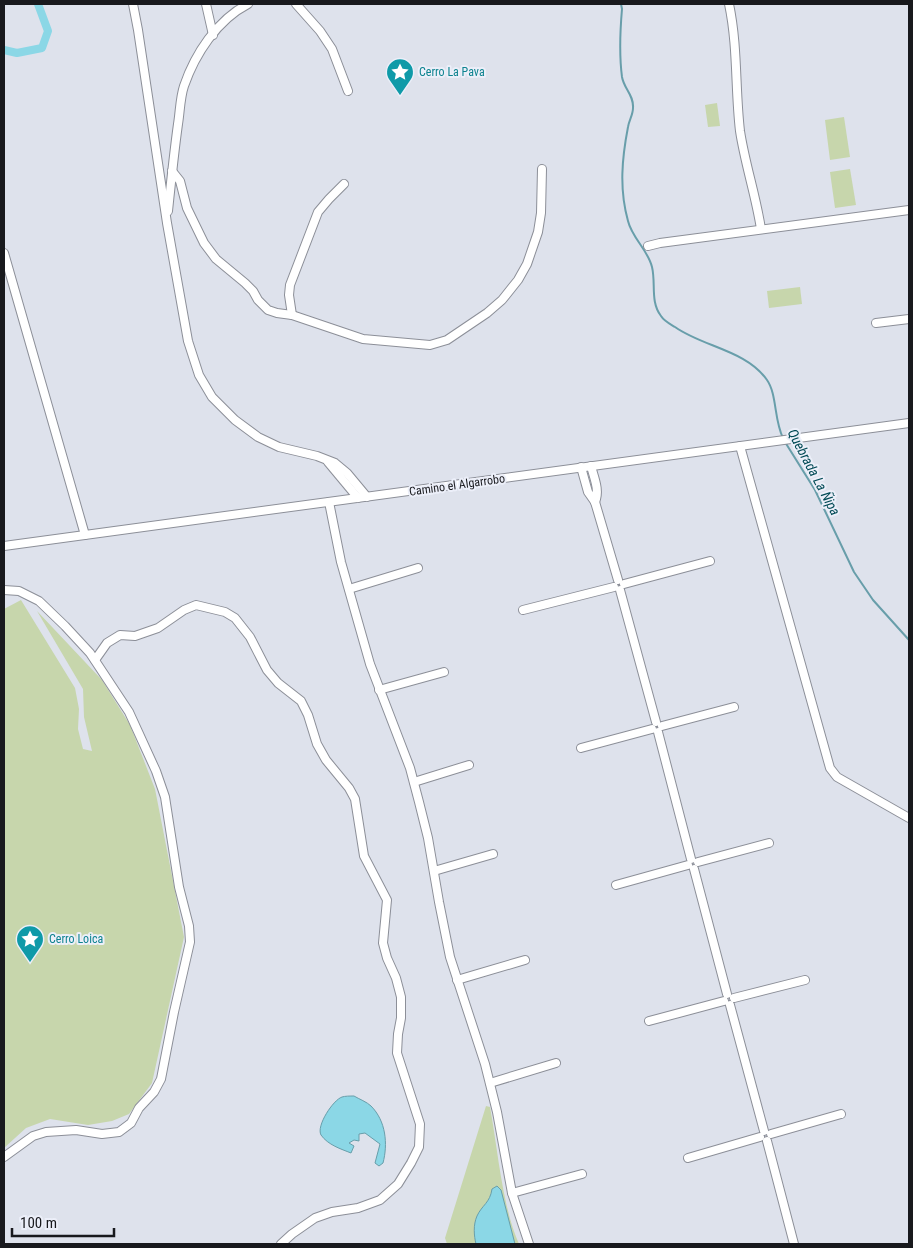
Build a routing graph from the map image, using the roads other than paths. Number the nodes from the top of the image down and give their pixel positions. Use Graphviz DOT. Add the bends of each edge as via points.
graph roads {
  1 [pos="133,4"];
  2 [pos="206,4"];
  3 [pos="248,4"];
  4 [pos="296,4"];
  5 [pos="729,4"];
  6 [pos="212,35"];
  7 [pos="348,91"];
  8 [pos="542,169"];
  9 [pos="172,171"];
  10 [pos="344,184"];
  11 [pos="909,210"];
  12 [pos="167,223"];
  13 [pos="761,229"];
  14 [pos="648,246"];
  15 [pos="4,253"];
  16 [pos="292,315"];
  17 [pos="909,319"];
  18 [pos="876,323"];
  19 [pos="909,423"];
  20 [pos="740,446"];
  21 [pos="325,458"];
  22 [pos="591,466"];
  23 [pos="581,467"];
  24 [pos="367,497"];
  25 [pos="358,498"];
  26 [pos="329,502"];
  27 [pos="595,502"];
  28 [pos="85,535"];
  29 [pos="4,546"];
  30 [pos="710,561"];
  31 [pos="418,568"];
  32 [pos="619,585"];
  33 [pos="348,589"];
  34 [pos="4,590"];
  35 [pos="523,610"];
  36 [pos="95,660"];
  37 [pos="444,672"];
  38 [pos="379,690"];
  39 [pos="734,707"];
  40 [pos="657,727"];
  41 [pos="582,748"];
  42 [pos="469,765"];
  43 [pos="414,782"];
  44 [pos="909,818"];
  45 [pos="769,843"];
  46 [pos="493,854"];
  47 [pos="693,864"];
  48 [pos="434,871"];
  49 [pos="616,885"];
  50 [pos="525,960"];
  51 [pos="457,980"];
  52 [pos="805,980"];
  53 [pos="729,999"];
  54 [pos="649,1021"];
  55 [pos="556,1063"];
  56 [pos="490,1083"];
  57 [pos="842,1114"];
  58 [pos="766,1136"];
  59 [pos="4,1157"];
  60 [pos="688,1158"];
  61 [pos="582,1174"];
  62 [pos="512,1194"];
  63 [pos="281,1244"];
  64 [pos="529,1244"];
  65 [pos="794,1244"];
  1 -- 12 [label="street"];
  2 -- 6 [label="street"];
  3 -- 6 [label="street" via="222,23"];
  4 -- 7 [label="street" via="332,49"];
  5 -- 13 [label="street" via="736,44 736,89 741,133"];
  6 -- 9 [label="street" via="195,59 183,88"];
  8 -- 16 [label="street" via="538,232 530,258 518,280 495,307 447,340 430,345 373,341"];
  9 -- 12 [label="street"];
  9 -- 16 [label="street" via="180,181 195,227 216,259 245,283 268,310"];
  10 -- 16 [label="street" via="316,217 290,285"];
  11 -- 13 [label="street"];
  12 -- 21 [label="street" via="192,355 206,389 226,413 258,437 279,447"];
  13 -- 14 [label="street"];
  15 -- 28 [label="street"];
  17 -- 18 [label="street"];
  19 -- 20 [label="street, Camino el Algarrobo"];
  20 -- 22 [label="street, Camino el Algarrobo"];
  20 -- 44 [label="street" via="830,768 837,777"];
  21 -- 24 [label="street" via="347,473"];
  21 -- 25 [label="street"];
  22 -- 23 [label="street, Camino el Algarrobo"];
  22 -- 27 [label="street" via="598,489"];
  23 -- 24 [label="street, Camino el Algarrobo"];
  23 -- 27 [label="street" via="588,492"];
  24 -- 25 [label="street, Camino el Algarrobo"];
  25 -- 26 [label="street, Camino el Algarrobo"];
  26 -- 28 [label="street, Camino el Algarrobo"];
  26 -- 33 [label="street"];
  27 -- 32 [label="street"];
  28 -- 29 [label="street, Camino el Algarrobo"];
  30 -- 32 [label="street"];
  31 -- 33 [label="street"];
  32 -- 35 [label="street"];
  32 -- 40 [label="street"];
  33 -- 38 [label="street"];
  34 -- 36 [label="street" via="19,591 39,601"];
  36 -- 59 [label="street" via="129,712 162,788 190,942 161,1079 131,1123 119,1132 102,1134 76,1130 46,1132 34,1136"];
  36 -- 63 [label="street" via="107,643 120,635 135,636 158,628 196,605 225,612 235,618 250,636 267,670 278,683 301,701 317,744 355,799 364,856 387,900 383,942 401,997 397,1053 420,1124 419,1147 398,1184 380,1200 315,1218"];
  37 -- 38 [label="street"];
  38 -- 43 [label="street"];
  39 -- 40 [label="street"];
  40 -- 41 [label="street"];
  40 -- 47 [label="street"];
  42 -- 43 [label="street"];
  43 -- 48 [label="street"];
  45 -- 47 [label="street"];
  46 -- 48 [label="street"];
  47 -- 49 [label="street"];
  47 -- 53 [label="street"];
  48 -- 51 [label="street"];
  50 -- 51 [label="street"];
  51 -- 56 [label="street"];
  52 -- 53 [label="street"];
  53 -- 54 [label="street"];
  53 -- 58 [label="street"];
  55 -- 56 [label="street"];
  56 -- 62 [label="street"];
  57 -- 58 [label="street"];
  58 -- 60 [label="street"];
  58 -- 65 [label="street"];
  61 -- 62 [label="street"];
  62 -- 64 [label="street"];
}
